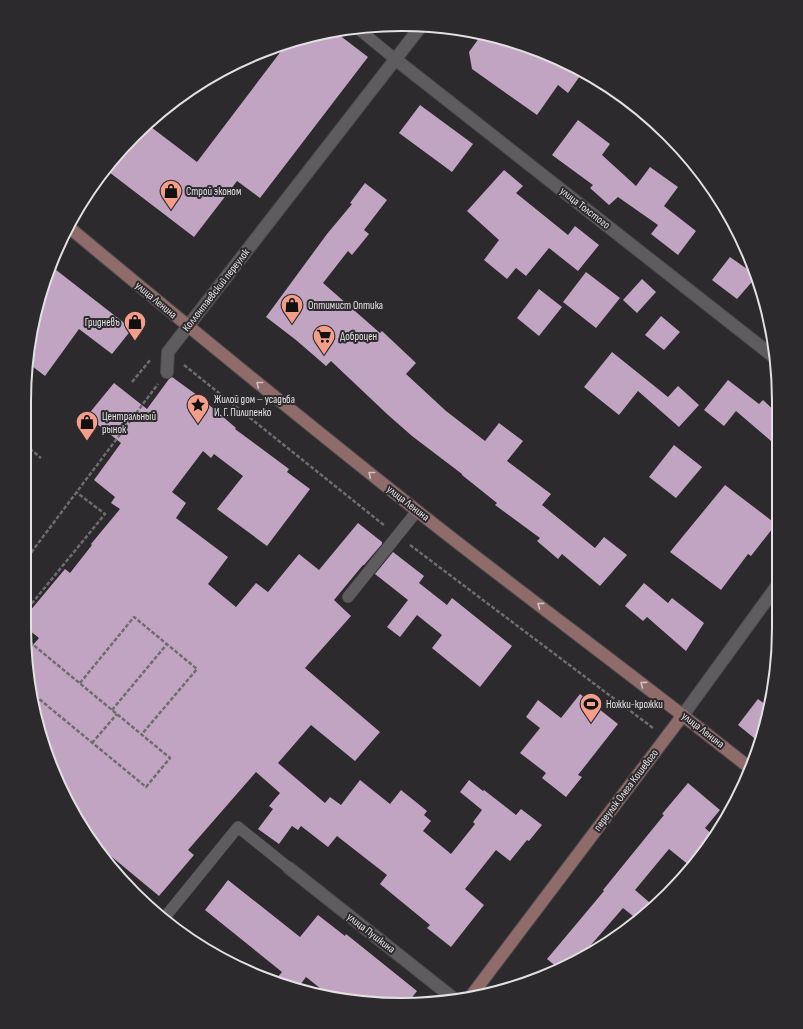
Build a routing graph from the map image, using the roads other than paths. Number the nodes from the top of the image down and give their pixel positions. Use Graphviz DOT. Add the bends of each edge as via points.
graph roads {
  1 [pos="417,32"];
  2 [pos="363,33"];
  3 [pos="395,59"];
  4 [pos="73,231"];
  5 [pos="188,326"];
  6 [pos="769,353"];
  7 [pos="167,372"];
  8 [pos="418,511"];
  9 [pos="772,593"];
  10 [pos="348,597"];
  11 [pos="683,714"];
  12 [pos="746,765"];
  13 [pos="289,868"];
  14 [pos="167,914"];
  15 [pos="475,991"];
  16 [pos="449,995"];
  1 -- 3 [label="street, Коллонтаевский переулок"];
  2 -- 3 [label="lane"];
  3 -- 5 [label="street, Коллонтаевский переулок"];
  3 -- 6 [label="street, улица Толстого"];
  4 -- 5 [label="street, улица Ленина"];
  5 -- 7 [label="street, Коллонтаевский переулок" via="168,352"];
  8 -- 5 [label="street, улица Ленина, one-way"];
  8 -- 10 [label="lane"];
  11 -- 8 [label="street, улица Ленина, one-way"];
  9 -- 11 [label="street, переулок Олега Кошевого"];
  11 -- 12 [label="street, улица Ленина"];
  11 -- 15 [label="street, переулок Олега Кошевого"];
  13 -- 14 [label="lane" via="238,827"];
  13 -- 16 [label="street, улица Пушкина"];
}
